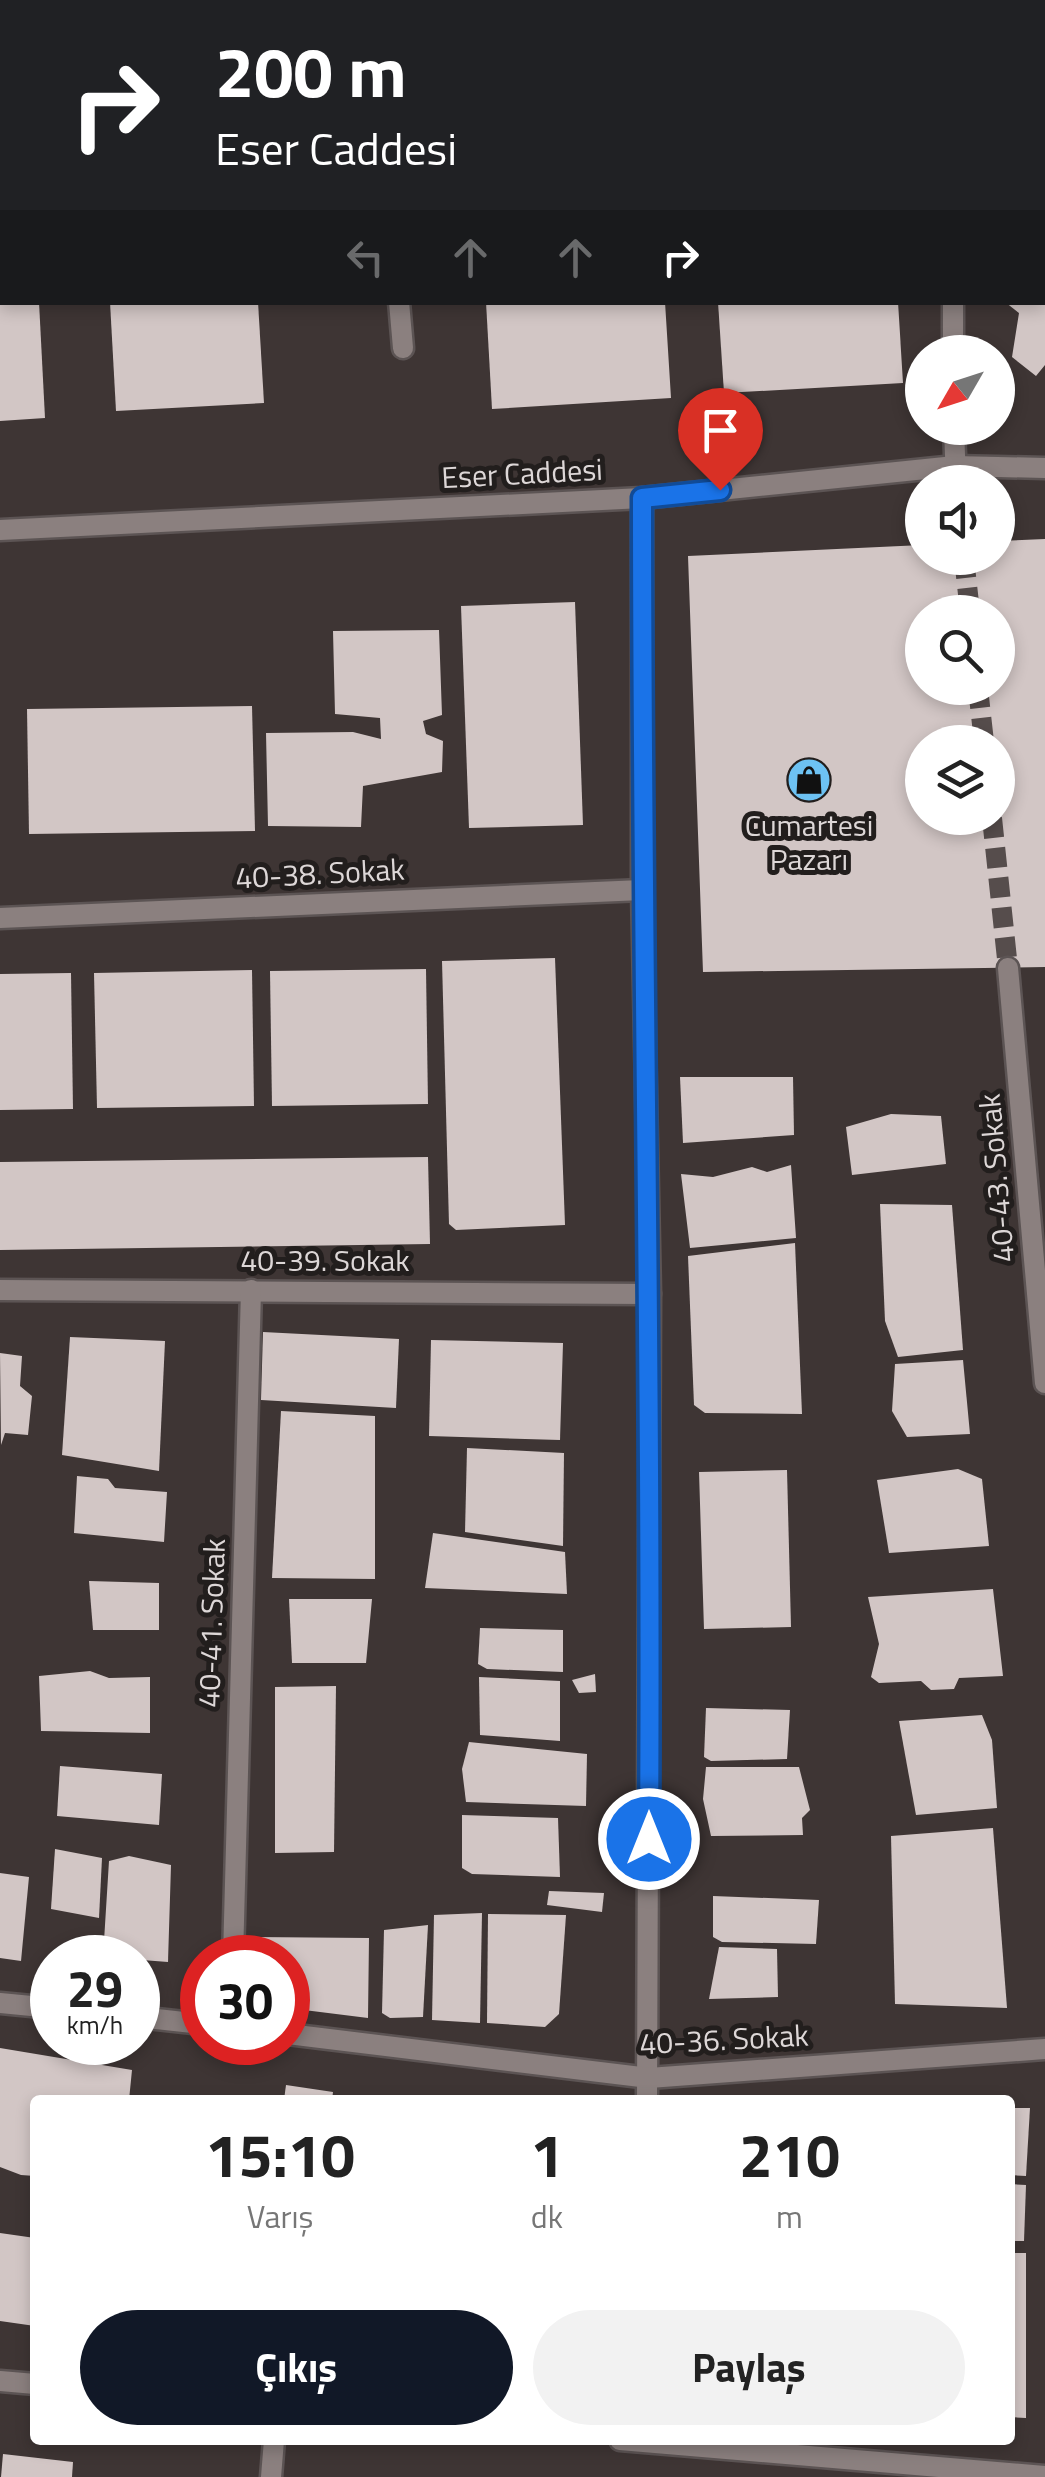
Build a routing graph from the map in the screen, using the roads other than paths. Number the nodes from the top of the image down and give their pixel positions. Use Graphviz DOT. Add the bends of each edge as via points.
graph roads {
  1 [pos="399,305"];
  2 [pos="953,305"];
  3 [pos="953,335"];
  4 [pos="402,348"];
  5 [pos="1045,468"];
  6 [pos="1015,470"];
  7 [pos="905,478"];
  8 [pos="642,498"];
  9 [pos="0,530"];
  10 [pos="642,890"];
  11 [pos="0,918"];
  12 [pos="1008,968"];
  13 [pos="0,1290"];
  14 [pos="251,1290"];
  15 [pos="650,1294"];
  16 [pos="1045,1383"];
  17 [pos="234,1935"];
  18 [pos="0,2003"];
  19 [pos="30,2006"];
  20 [pos="310,2037"];
  21 [pos="1045,2050"];
  22 [pos="648,2078"];
  23 [pos="647,2095"];
  24 [pos="0,2381"];
  25 [pos="30,2384"];
  26 [pos="274,2445"];
  27 [pos="686,2445"];
  28 [pos="1045,2476"];
  29 [pos="271,2477"];
  1 -- 4 [label="street"];
  2 -- 3 [label="street"];
  5 -- 6 [label="street, Eser Caddesi"];
  7 -- 8 [label="street, Eser Caddesi"];
  8 -- 9 [label="street, Eser Caddesi"];
  8 -- 10 [label="street"];
  10 -- 11 [label="street, 40-38. Sokak"];
  10 -- 15 [label="street"];
  12 -- 16 [label="street, 40-43. Sokak"];
  13 -- 14 [label="street, 40-39. Sokak"];
  14 -- 15 [label="street, 40-39. Sokak"];
  14 -- 17 [label="street, 40-41. Sokak"];
  15 -- 22 [label="street"];
  18 -- 19 [label="street"];
  20 -- 22 [label="street, 40-36. Sokak"];
  21 -- 22 [label="street, 40-36. Sokak"];
  22 -- 23 [label="street"];
  24 -- 25 [label="street"];
  26 -- 29 [label="street"];
  27 -- 28 [label="street"];
}
